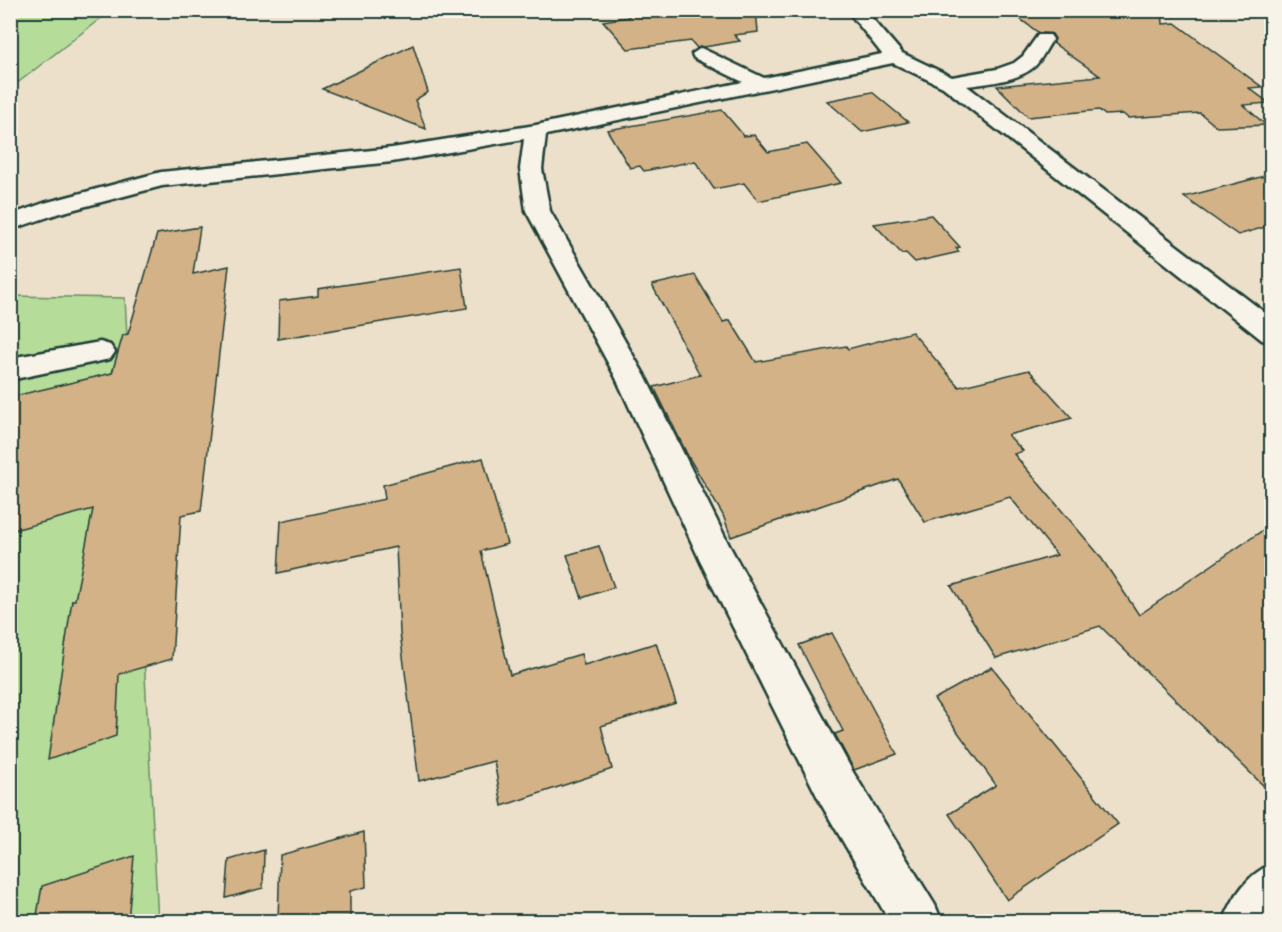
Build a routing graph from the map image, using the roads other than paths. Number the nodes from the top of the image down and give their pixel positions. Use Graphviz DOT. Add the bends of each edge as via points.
graph roads {
  1 [pos="855,10"];
  2 [pos="1044,39"];
  3 [pos="701,54"];
  4 [pos="895,57"];
  5 [pos="950,83"];
  6 [pos="763,85"];
  7 [pos="536,131"];
  8 [pos="10,223"];
  9 [pos="1272,333"];
  10 [pos="99,352"];
  11 [pos="10,369"];
  12 [pos="1272,888"];
  13 [pos="918,921"];
  14 [pos="1247,921"];
  1 -- 4 [label="street"];
  2 -- 5 [label="street" via="1036,44 1027,63 1014,70"];
  3 -- 6 [label="street"];
  4 -- 5 [label="street"];
  4 -- 6 [label="street"];
  5 -- 9 [label="street"];
  6 -- 7 [label="street"];
  7 -- 8 [label="street" via="392,154 161,179"];
  7 -- 13 [label="street" via="531,169 538,211 630,375 716,556 837,788"];
  10 -- 11 [label="street"];
  12 -- 14 [label="street"];
}
